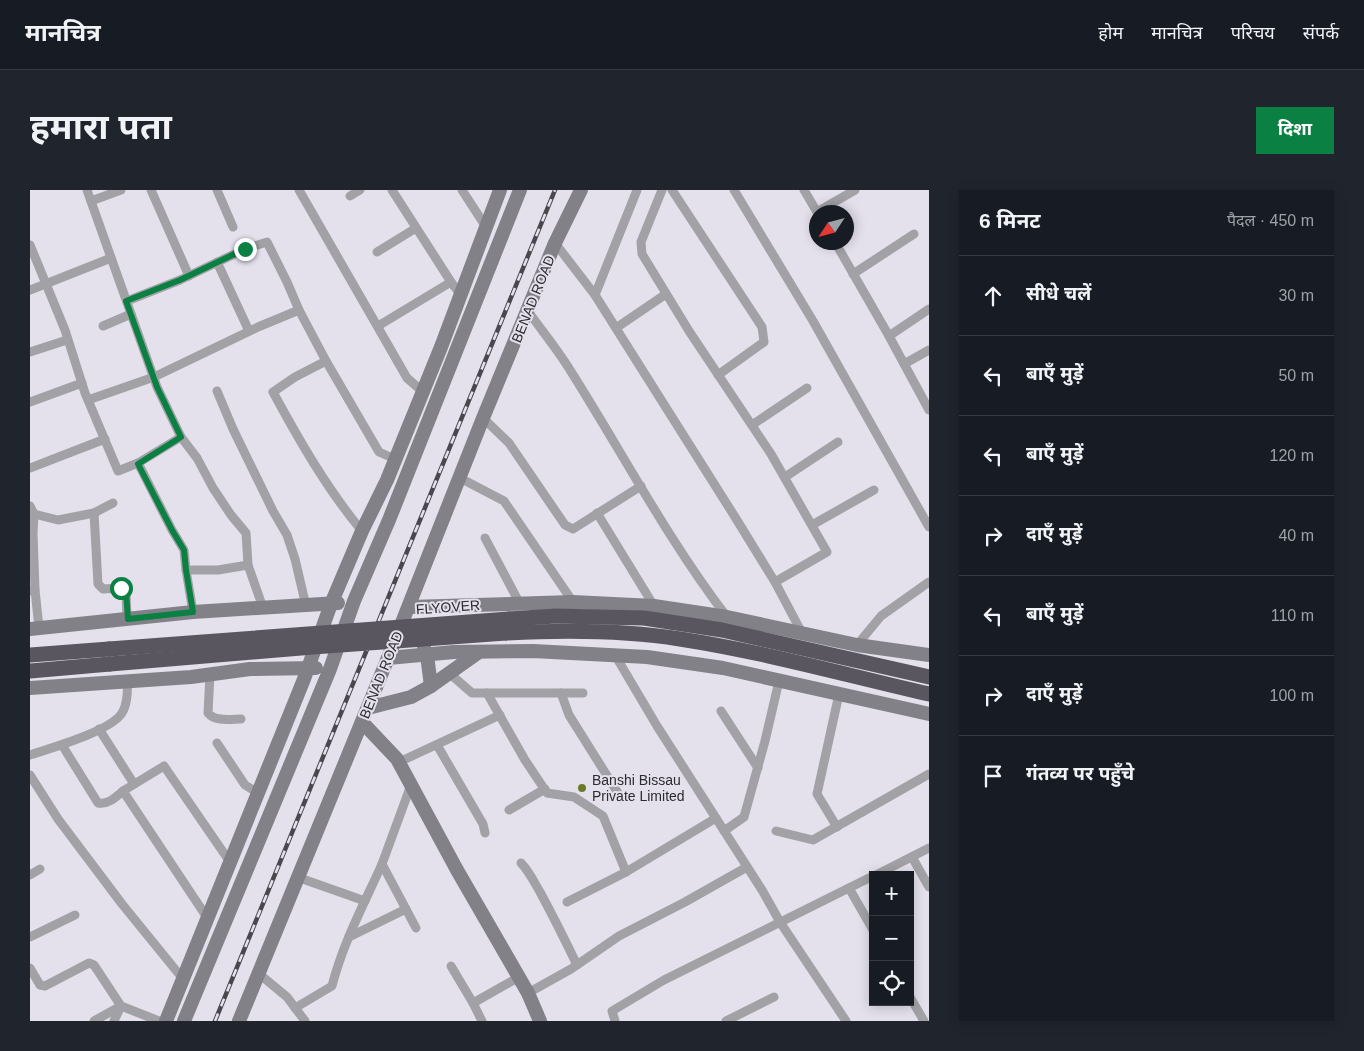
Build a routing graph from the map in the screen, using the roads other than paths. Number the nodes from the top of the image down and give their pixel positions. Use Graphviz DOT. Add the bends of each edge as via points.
graph roads {
  1 [pos="87,190"];
  2 [pos="121,190"];
  3 [pos="151,190"];
  4 [pos="217,190"];
  5 [pos="299,190"];
  6 [pos="360,190"];
  7 [pos="392,190"];
  8 [pos="462,190"];
  9 [pos="500,190"];
  10 [pos="520,190"];
  11 [pos="581,190"];
  12 [pos="637,190"];
  13 [pos="662,190"];
  14 [pos="672,190"];
  15 [pos="734,190"];
  16 [pos="804,190"];
  17 [pos="855,190"];
  18 [pos="350,196"];
  19 [pos="91,201"];
  20 [pos="813,205"];
  21 [pos="829,205"];
  22 [pos="233,227"];
  23 [pos="486,227"];
  24 [pos="416,228"];
  25 [pos="914,234"];
  26 [pos="556,243"];
  27 [pos="30,245"];
  28 [pos="840,250"];
  29 [pos="377,252"];
  30 [pos="111,258"];
  31 [pos="218,262"];
  32 [pos="854,274"];
  33 [pos="189,276"];
  34 [pos="450,282"];
  35 [pos="46,284"];
  36 [pos="30,290"];
  37 [pos="460,294"];
  38 [pos="666,294"];
  39 [pos="595,295"];
  40 [pos="126,301"];
  41 [pos="929,309"];
  42 [pos="299,310"];
  43 [pos="528,311"];
  44 [pos="131,314"];
  45 [pos="102,326"];
  46 [pos="378,326"];
  47 [pos="616,328"];
  48 [pos="249,331"];
  49 [pos="889,336"];
  50 [pos="67,340"];
  51 [pos="929,350"];
  52 [pos="30,352"];
  53 [pos="326,361"];
  54 [pos="904,364"];
  55 [pos="718,375"];
  56 [pos="154,377"];
  57 [pos="82,383"];
  58 [pos="807,388"];
  59 [pos="217,391"];
  60 [pos="422,391"];
  61 [pos="88,400"];
  62 [pos="30,402"];
  63 [pos="929,410"];
  64 [pos="483,418"];
  65 [pos="752,425"];
  66 [pos="181,437"];
  67 [pos="105,438"];
  68 [pos="838,442"];
  69 [pos="395,459"];
  70 [pos="138,464"];
  71 [pos="30,468"];
  72 [pos="460,478"];
  73 [pos="785,478"];
  74 [pos="641,486"];
  75 [pos="874,490"];
  76 [pos="113,503"];
  77 [pos="32,510"];
  78 [pos="94,513"];
  79 [pos="597,513"];
  80 [pos="812,525"];
  81 [pos="929,527"];
  82 [pos="362,532"];
  83 [pos="486,538"];
  84 [pos="248,565"];
  85 [pos="186,570"];
  86 [pos="775,582"];
  87 [pos="929,582"];
  88 [pos="33,590"];
  89 [pos="354,601"];
  90 [pos="573,602"];
  91 [pos="331,604"];
  92 [pos="520,604"];
  93 [pos="306,606"];
  94 [pos="654,606"];
  95 [pos="408,607"];
  96 [pos="263,608"];
  97 [pos="193,612"];
  98 [pos="727,617"];
  99 [pos="128,619"];
  100 [pos="35,629"];
  101 [pos="802,632"];
  102 [pos="857,645"];
  103 [pos="479,652"];
  104 [pos="787,652"];
  105 [pos="929,654"];
  106 [pos="30,655"];
  107 [pos="427,655"];
  108 [pos="614,655"];
  109 [pos="109,656"];
  110 [pos="388,658"];
  111 [pos="309,668"];
  112 [pos="330,669"];
  113 [pos="30,671"];
  114 [pos="449,673"];
  115 [pos="210,674"];
  116 [pos="929,677"];
  117 [pos="778,681"];
  118 [pos="127,682"];
  119 [pos="431,686"];
  120 [pos="30,688"];
  121 [pos="487,693"];
  122 [pos="560,693"];
  123 [pos="584,693"];
  124 [pos="839,694"];
  125 [pos="929,694"];
  126 [pos="368,708"];
  127 [pos="721,711"];
  128 [pos="929,714"];
  129 [pos="500,716"];
  130 [pos="241,719"];
  131 [pos="362,722"];
  132 [pos="99,729"];
  133 [pos="217,743"];
  134 [pos="62,745"];
  135 [pos="437,745"];
  136 [pos="30,755"];
  137 [pos="399,762"];
  138 [pos="758,768"];
  139 [pos="929,774"];
  140 [pos="30,775"];
  141 [pos="134,784"];
  142 [pos="411,785"];
  143 [pos="545,789"];
  144 [pos="123,791"];
  145 [pos="258,793"];
  146 [pos="621,798"];
  147 [pos="509,810"];
  148 [pos="716,818"];
  149 [pos="837,827"];
  150 [pos="776,831"];
  151 [pos="724,832"];
  152 [pos="485,833"];
  153 [pos="929,848"];
  154 [pos="912,857"];
  155 [pos="230,862"];
  156 [pos="521,863"];
  157 [pos="382,864"];
  158 [pos="747,868"];
  159 [pos="40,869"];
  160 [pos="884,871"];
  161 [pos="626,872"];
  162 [pos="30,875"];
  163 [pos="298,877"];
  164 [pos="869,878"];
  165 [pos="929,887"];
  166 [pos="849,888"];
  167 [pos="365,901"];
  168 [pos="567,902"];
  169 [pos="406,909"];
  170 [pos="75,915"];
  171 [pos="208,918"];
  172 [pos="780,922"];
  173 [pos="869,923"];
  174 [pos="416,928"];
  175 [pos="30,937"];
  176 [pos="349,938"];
  177 [pos="576,965"];
  178 [pos="451,966"];
  179 [pos="30,968"];
  180 [pos="258,973"];
  181 [pos="519,977"];
  182 [pos="183,980"];
  183 [pos="528,993"];
  184 [pos="774,998"];
  185 [pos="473,1003"];
  186 [pos="914,1004"];
  187 [pos="121,1006"];
  188 [pos="295,1008"];
  189 [pos="94,1021"];
  190 [pos="114,1021"];
  191 [pos="159,1021"];
  192 [pos="166,1021"];
  193 [pos="184,1021"];
  194 [pos="239,1021"];
  195 [pos="304,1021"];
  196 [pos="482,1021"];
  197 [pos="540,1021"];
  198 [pos="615,1021"];
  199 [pos="726,1021"];
  200 [pos="846,1021"];
  201 [pos="924,1021"];
  1 -- 19 [label="street"];
  2 -- 19 [label="street"];
  3 -- 33 [label="street"];
  4 -- 22 [label="street"];
  5 -- 46 [label="street"];
  6 -- 18 [label="street"];
  7 -- 24 [label="street"];
  8 -- 23 [label="street"];
  9 -- 23 [label="main road"];
  10 -- 89 [label="main road"];
  11 -- 26 [label="main road, BENAD ROAD"];
  12 -- 39 [label="street"];
  13 -- 38 [label="street" via="641,242 642,254"];
  14 -- 55 [label="street" via="762,327 764,342"];
  15 -- 81 [label="street" via="813,321"];
  16 -- 20 [label="street"];
  17 -- 21 [label="street"];
  19 -- 30 [label="street"];
  23 -- 37 [label="main road"];
  24 -- 29 [label="street"];
  24 -- 34 [label="street"];
  25 -- 32 [label="street"];
  26 -- 39 [label="street"];
  26 -- 43 [label="main road, BENAD ROAD"];
  27 -- 35 [label="street"];
  28 -- 32 [label="street"];
  30 -- 35 [label="street"];
  30 -- 40 [label="street"];
  31 -- 33 [label="street"];
  31 -- 42 [label="street" via="267,242"];
  31 -- 48 [label="street"];
  32 -- 49 [label="street"];
  33 -- 40 [label="street"];
  34 -- 37 [label="street"];
  34 -- 46 [label="street"];
  35 -- 36 [label="street"];
  35 -- 50 [label="street"];
  37 -- 60 [label="main road"];
  38 -- 47 [label="street"];
  38 -- 55 [label="street"];
  39 -- 47 [label="street"];
  40 -- 44 [label="street"];
  41 -- 49 [label="street"];
  42 -- 48 [label="street"];
  42 -- 53 [label="street"];
  43 -- 64 [label="main road, BENAD ROAD"];
  43 -- 74 [label="street" via="569,368"];
  44 -- 45 [label="street"];
  44 -- 56 [label="street"];
  46 -- 60 [label="street" via="407,378"];
  47 -- 86 [label="street"];
  48 -- 56 [label="street"];
  49 -- 54 [label="street"];
  50 -- 52 [label="street"];
  50 -- 57 [label="street"];
  51 -- 54 [label="street"];
  53 -- 69 [label="street" via="380,452"];
  53 -- 82 [label="street" via="273,392 321,473"];
  54 -- 63 [label="street"];
  55 -- 65 [label="street"];
  56 -- 61 [label="street"];
  56 -- 66 [label="street"];
  57 -- 61 [label="street"];
  57 -- 62 [label="street"];
  58 -- 65 [label="street"];
  59 -- 93 [label="street" via="232,429 287,536"];
  60 -- 69 [label="main road"];
  61 -- 67 [label="street"];
  64 -- 72 [label="main road, BENAD ROAD"];
  64 -- 79 [label="street" via="509,443 565,525 573,529"];
  65 -- 73 [label="street"];
  66 -- 70 [label="street"];
  66 -- 84 [label="street" via="246,532"];
  67 -- 70 [label="street" via="118,471"];
  67 -- 71 [label="street"];
  68 -- 73 [label="street"];
  69 -- 82 [label="main road"];
  70 -- 85 [label="street" via="184,550"];
  72 -- 90 [label="street" via="504,501"];
  72 -- 95 [label="main road, BENAD ROAD"];
  73 -- 80 [label="street"];
  74 -- 79 [label="street"];
  74 -- 98 [label="street"];
  75 -- 80 [label="street"];
  76 -- 78 [label="street"];
  77 -- 78 [label="street" via="58,520"];
  77 -- 88 [label="street"];
  78 -- 99 [label="street" via="98,584 126,592"];
  79 -- 94 [label="street"];
  80 -- 86 [label="street" via="827,552"];
  82 -- 91 [label="main road"];
  83 -- 92 [label="street"];
  84 -- 85 [label="street" via="218,570"];
  84 -- 96 [label="street"];
  85 -- 97 [label="street"];
  86 -- 101 [label="street"];
  87 -- 102 [label="street" via="881,616"];
  88 -- 100 [label="street"];
  89 -- 91 [label="main road"];
  89 -- 112 [label="main road"];
  90 -- 92 [label="main road"];
  90 -- 94 [label="main road"];
  91 -- 93 [label="main road"];
  91 -- 111 [label="main road"];
  92 -- 95 [label="main road"];
  93 -- 96 [label="main road"];
  94 -- 98 [label="main road"];
  95 -- 107 [label="main road"];
  95 -- 110 [label="main road, BENAD ROAD"];
  96 -- 97 [label="main road"];
  97 -- 99 [label="main road"];
  98 -- 101 [label="main road"];
  99 -- 100 [label="main road"];
  101 -- 102 [label="main road"];
  102 -- 105 [label="main road"];
  103 -- 107 [label="main road"];
  103 -- 108 [label="main road"];
  103 -- 114 [label="main road"];
  104 -- 109 [label="highway, bridge" via="662,637 542,631 313,647"];
  104 -- 116 [label="highway"];
  104 -- 125 [label="highway"];
  106 -- 109 [label="highway"];
  107 -- 110 [label="main road"];
  107 -- 119 [label="main road"];
  108 -- 117 [label="main road" via="723,668"];
  108 -- 148 [label="street"];
  109 -- 113 [label="highway"];
  110 -- 126 [label="main road, BENAD ROAD"];
  111 -- 112 [label="main road"];
  111 -- 115 [label="main road" via="250,669"];
  111 -- 145 [label="main road"];
  112 -- 193 [label="main road"];
  114 -- 119 [label="main road"];
  114 -- 121 [label="street" via="472,694"];
  115 -- 118 [label="main road"];
  115 -- 130 [label="street" via="208,714 214,719"];
  117 -- 124 [label="main road"];
  117 -- 138 [label="street"];
  118 -- 120 [label="main road"];
  118 -- 132 [label="street" via="122,714"];
  119 -- 126 [label="main road" via="411,696"];
  121 -- 122 [label="street"];
  121 -- 129 [label="street"];
  122 -- 123 [label="street"];
  122 -- 146 [label="street" via="568,715"];
  124 -- 128 [label="main road"];
  124 -- 149 [label="street" via="818,794"];
  126 -- 131 [label="main road, BENAD ROAD"];
  127 -- 138 [label="street"];
  129 -- 135 [label="street"];
  129 -- 143 [label="street"];
  131 -- 137 [label="main road"];
  131 -- 163 [label="main road, BENAD ROAD"];
  132 -- 134 [label="street"];
  132 -- 141 [label="street"];
  133 -- 145 [label="street" via="245,785"];
  134 -- 136 [label="street"];
  134 -- 144 [label="street" via="98,802 110,801"];
  135 -- 137 [label="street"];
  135 -- 152 [label="street" via="483,824"];
  137 -- 142 [label="main road"];
  138 -- 151 [label="street" via="744,816"];
  139 -- 149 [label="street"];
  140 -- 182 [label="street" via="58,819"];
  141 -- 144 [label="street"];
  141 -- 155 [label="street" via="164,766"];
  142 -- 157 [label="street"];
  142 -- 181 [label="main road"];
  143 -- 147 [label="street"];
  143 -- 161 [label="street" via="547,793 574,797 603,816"];
  144 -- 171 [label="street"];
  145 -- 155 [label="main road"];
  148 -- 151 [label="street"];
  148 -- 161 [label="street"];
  149 -- 150 [label="street" via="813,840"];
  151 -- 158 [label="street"];
  153 -- 154 [label="street"];
  154 -- 160 [label="street"];
  154 -- 165 [label="street"];
  155 -- 171 [label="main road"];
  156 -- 177 [label="street" via="556,922"];
  157 -- 167 [label="street"];
  157 -- 169 [label="street"];
  158 -- 172 [label="street"];
  158 -- 177 [label="street" via="619,936"];
  159 -- 162 [label="street"];
  161 -- 168 [label="street"];
  163 -- 167 [label="street"];
  163 -- 180 [label="main road, BENAD ROAD"];
  164 -- 166 [label="street"];
  166 -- 172 [label="street"];
  166 -- 173 [label="street"];
  167 -- 176 [label="street"];
  169 -- 174 [label="street"];
  169 -- 176 [label="street"];
  170 -- 175 [label="street"];
  171 -- 182 [label="main road"];
  172 -- 198 [label="street" via="664,980 612,1011"];
  172 -- 200 [label="street"];
  176 -- 188 [label="street" via="332,986"];
  177 -- 183 [label="street"];
  178 -- 185 [label="street"];
  179 -- 187 [label="street" via="40,985 45,986 89,963 94,965"];
  180 -- 188 [label="street"];
  180 -- 194 [label="main road, BENAD ROAD"];
  181 -- 183 [label="main road"];
  181 -- 185 [label="street"];
  182 -- 192 [label="main road"];
  183 -- 197 [label="main road"];
  184 -- 199 [label="street"];
  185 -- 196 [label="street"];
  186 -- 201 [label="street"];
  187 -- 189 [label="street"];
  187 -- 190 [label="street"];
  187 -- 191 [label="street"];
  188 -- 195 [label="street"];
}
